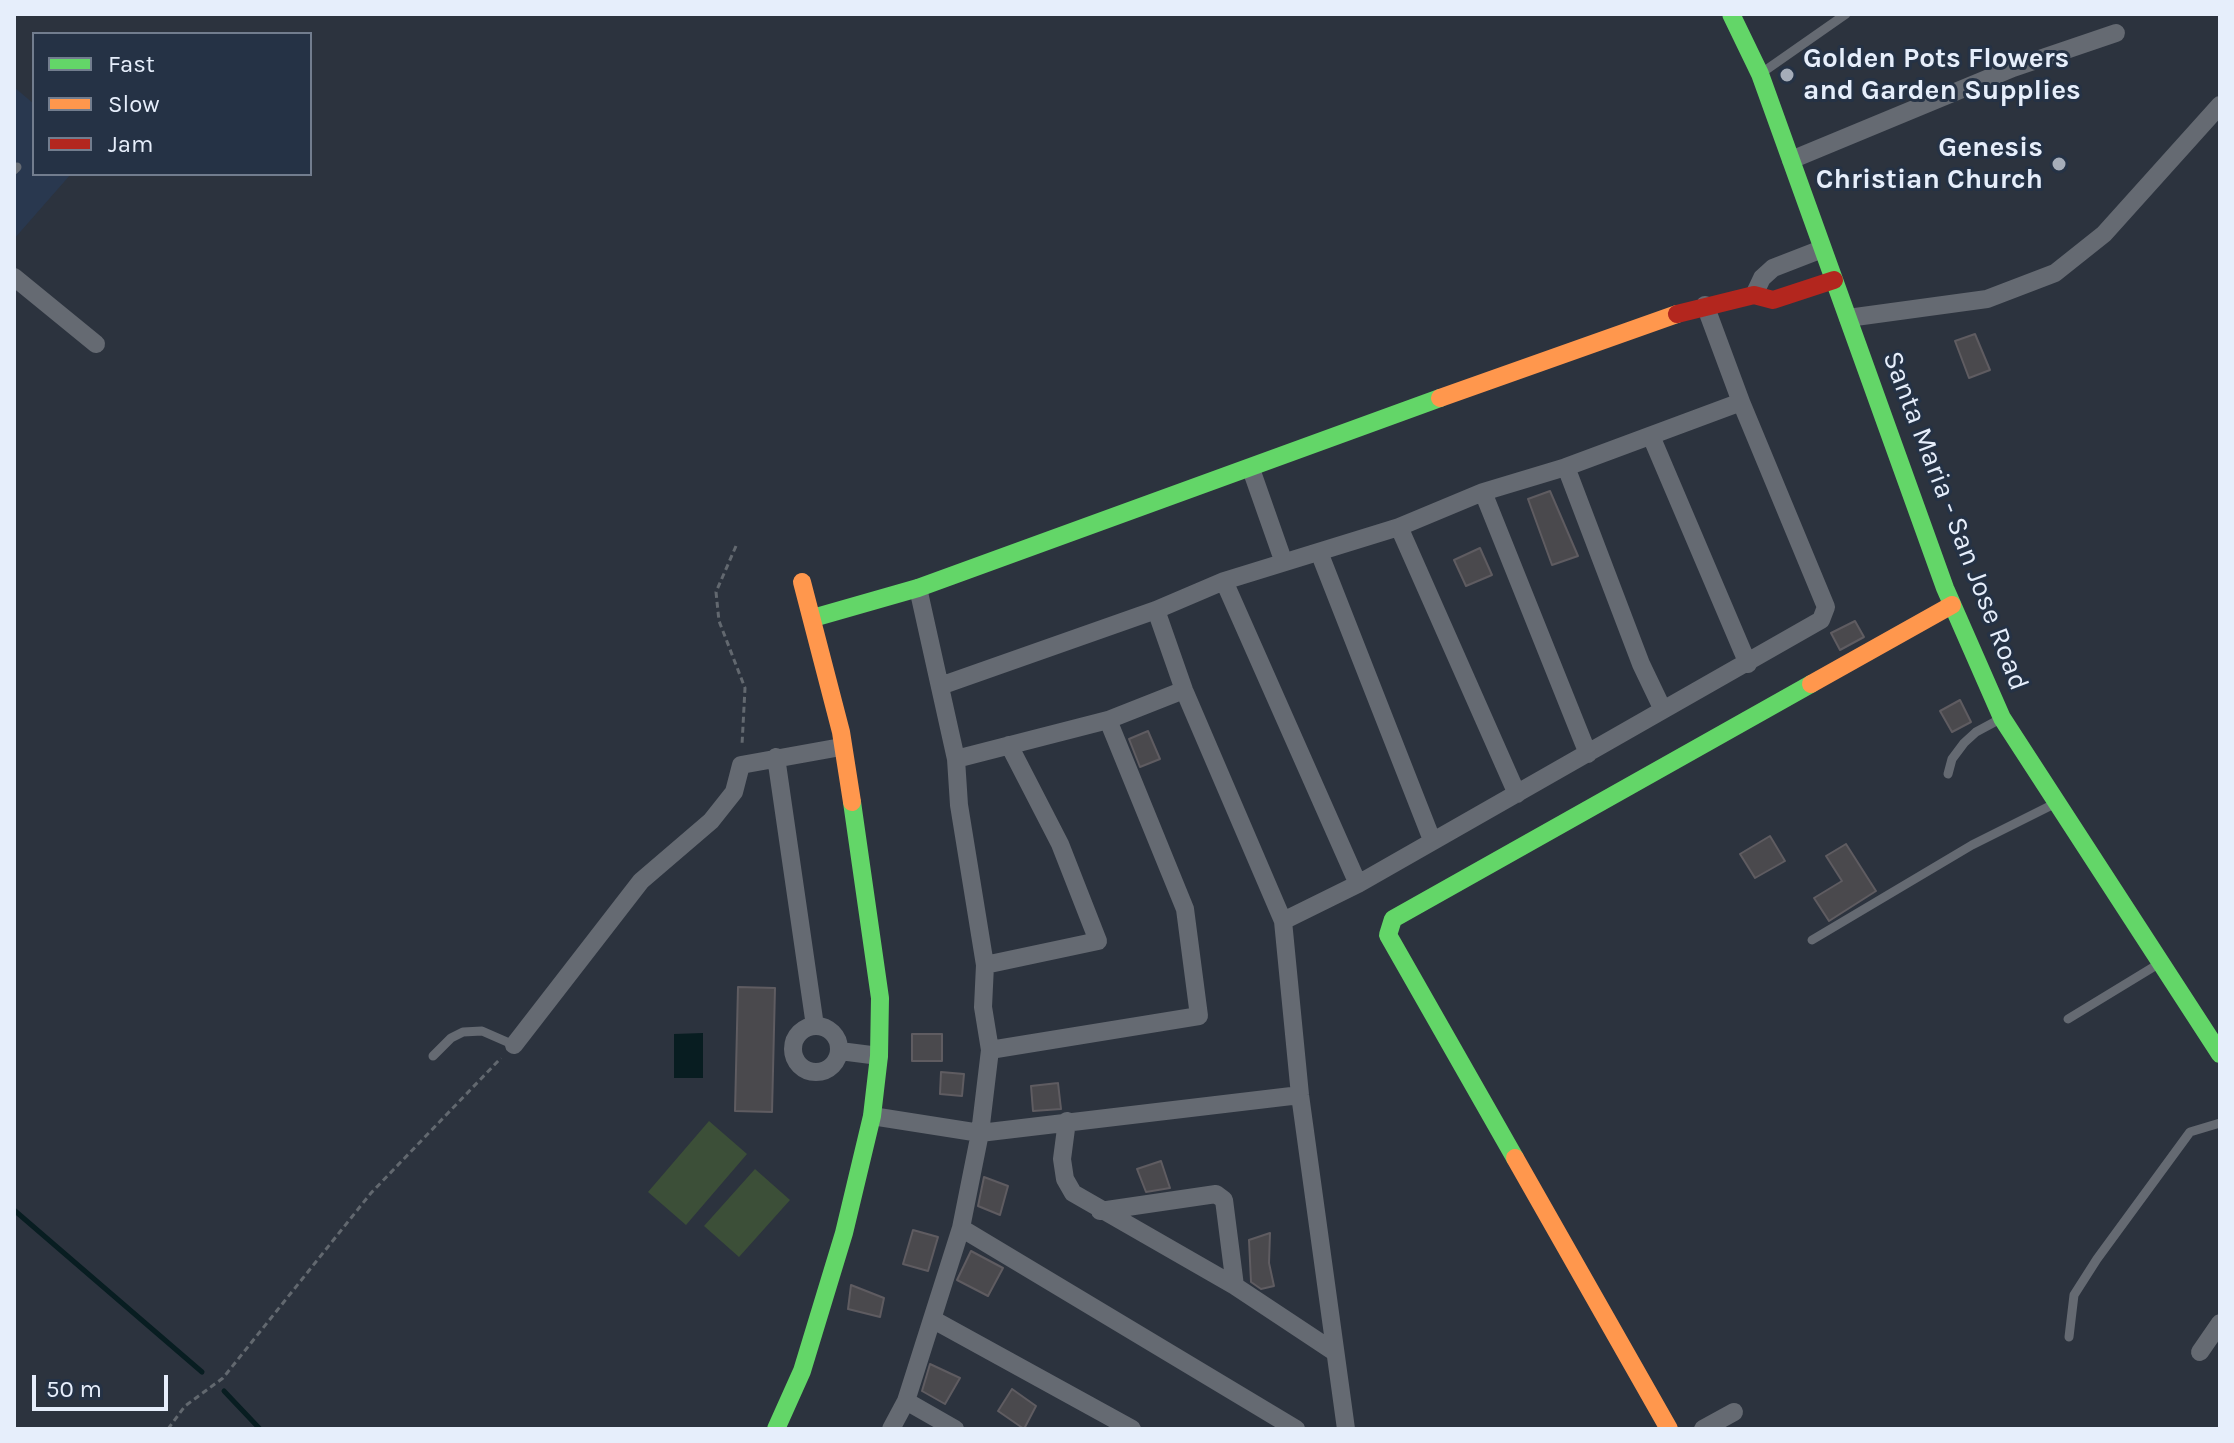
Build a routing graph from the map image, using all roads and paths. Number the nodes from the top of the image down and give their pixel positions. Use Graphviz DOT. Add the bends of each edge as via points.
graph roads {
  1 [pos="1731,14"];
  2 [pos="1846,14"];
  3 [pos="2116,33"];
  4 [pos="1760,74"];
  5 [pos="2220,105"];
  6 [pos="1791,160"];
  7 [pos="1822,249"];
  8 [pos="14,277"];
  9 [pos="1834,280"];
  10 [pos="1754,295"];
  11 [pos="1705,305"];
  12 [pos="1848,318"];
  13 [pos="96,344"];
  14 [pos="1741,402"];
  15 [pos="1651,436"];
  16 [pos="1566,467"];
  17 [pos="1251,469"];
  18 [pos="1483,492"];
  19 [pos="1399,527"];
  20 [pos="736,546"];
  21 [pos="1319,552"];
  22 [pos="1283,560"];
  23 [pos="1224,581"];
  24 [pos="802,582"];
  25 [pos="918,588"];
  26 [pos="1952,605"];
  27 [pos="1156,610"];
  28 [pos="813,618"];
  29 [pos="1748,664"];
  30 [pos="943,685"];
  31 [pos="1184,690"];
  32 [pos="1663,710"];
  33 [pos="2002,718"];
  34 [pos="1108,720"];
  35 [pos="1009,745"];
  36 [pos="841,747"];
  37 [pos="1588,754"];
  38 [pos="776,757"];
  39 [pos="956,759"];
  40 [pos="741,765"];
  41 [pos="1948,774"];
  42 [pos="1517,794"];
  43 [pos="2056,803"];
  44 [pos="1432,840"];
  45 [pos="1358,884"];
  46 [pos="1283,921"];
  47 [pos="1812,940"];
  48 [pos="2160,963"];
  49 [pos="985,965"];
  50 [pos="2068,1019"];
  51 [pos="815,1026"];
  52 [pos="514,1045"];
  53 [pos="990,1050"];
  54 [pos="840,1051"];
  55 [pos="2220,1054"];
  56 [pos="433,1056"];
  57 [pos="879,1056"];
  58 [pos="1300,1095"];
  59 [pos="872,1116"];
  60 [pos="1067,1121"];
  61 [pos="2220,1123"];
  62 [pos="980,1133"];
  63 [pos="1100,1211"];
  64 [pos="961,1228"];
  65 [pos="1235,1286"];
  66 [pos="932,1319"];
  67 [pos="2220,1323"];
  68 [pos="2069,1337"];
  69 [pos="1333,1351"];
  70 [pos="2200,1352"];
  71 [pos="906,1401"];
  72 [pos="1734,1412"];
  73 [pos="168,1429"];
  74 [pos="776,1429"];
  75 [pos="891,1429"];
  76 [pos="955,1429"];
  77 [pos="1132,1429"];
  78 [pos="1296,1429"];
  79 [pos="1346,1429"];
  80 [pos="1669,1429"];
  81 [pos="1703,1429"];
  1 -- 4 [label="street, Santa Maria - San Jose Road"];
  2 -- 4 [label="lane"];
  3 -- 6 [label="street" via="2013,68"];
  4 -- 6 [label="street, Santa Maria - San Jose Road"];
  5 -- 12 [label="street" via="2104,234 2055,273 1987,299"];
  6 -- 7 [label="street, Santa Maria - San Jose Road"];
  7 -- 9 [label="street, Santa Maria - San Jose Road"];
  7 -- 10 [label="street" via="1773,268"];
  8 -- 13 [label="street"];
  9 -- 10 [label="street" via="1773,300"];
  9 -- 12 [label="street, Santa Maria - San Jose Road"];
  10 -- 11 [label="street"];
  11 -- 14 [label="street"];
  11 -- 17 [label="street"];
  12 -- 26 [label="street, Santa Maria - San Jose Road"];
  14 -- 15 [label="street"];
  14 -- 29 [label="street" via="1826,607 1821,620"];
  15 -- 16 [label="street"];
  15 -- 29 [label="street"];
  16 -- 18 [label="street"];
  16 -- 32 [label="street"];
  17 -- 22 [label="street"];
  17 -- 25 [label="street"];
  18 -- 19 [label="street"];
  18 -- 37 [label="street"];
  19 -- 21 [label="street"];
  19 -- 42 [label="street"];
  20 -- 40 [label="path" via="716,592 719,621 745,688"];
  21 -- 22 [label="street"];
  21 -- 44 [label="street"];
  22 -- 23 [label="street"];
  23 -- 27 [label="street"];
  23 -- 45 [label="street"];
  24 -- 28 [label="street"];
  25 -- 28 [label="street"];
  25 -- 30 [label="street"];
  26 -- 33 [label="street, Santa Maria - San Jose Road"];
  26 -- 80 [label="street" via="1393,919 1388,935"];
  27 -- 30 [label="street"];
  27 -- 31 [label="street"];
  28 -- 36 [label="street"];
  29 -- 32 [label="street"];
  30 -- 39 [label="street"];
  31 -- 34 [label="street"];
  31 -- 46 [label="street"];
  32 -- 37 [label="street"];
  33 -- 41 [label="lane" via="1964,743"];
  33 -- 43 [label="street, Santa Maria - San Jose Road"];
  34 -- 35 [label="street"];
  34 -- 53 [label="street" via="1185,909 1199,1016"];
  35 -- 39 [label="street"];
  35 -- 49 [label="street" via="1060,844 1098,941"];
  36 -- 38 [label="street"];
  36 -- 57 [label="street" via="872,930 880,998"];
  37 -- 42 [label="street"];
  38 -- 40 [label="street"];
  38 -- 51 [label="street"];
  39 -- 49 [label="street"];
  40 -- 52 [label="street" via="734,792 711,821 641,881"];
  42 -- 44 [label="street"];
  43 -- 47 [label="lane" via="1972,845"];
  43 -- 48 [label="street, Santa Maria - San Jose Road"];
  44 -- 45 [label="street"];
  45 -- 46 [label="street"];
  46 -- 58 [label="street"];
  48 -- 50 [label="lane"];
  48 -- 55 [label="street, Santa Maria - San Jose Road"];
  49 -- 53 [label="street" via="983,1007"];
  51 -- 54 [label="street" via="830,1030"];
  51 -- 54 [label="street" via="795,1039 797,1062 819,1072 833,1066"];
  52 -- 56 [label="lane" via="482,1031 463,1032"];
  52 -- 73 [label="path" via="371,1193 223,1378 185,1406"];
  53 -- 62 [label="street"];
  54 -- 57 [label="street"];
  57 -- 59 [label="street"];
  58 -- 60 [label="street"];
  58 -- 69 [label="street"];
  59 -- 62 [label="street"];
  59 -- 74 [label="street" via="822,1313"];
  60 -- 62 [label="street"];
  60 -- 63 [label="street" via="1065,1179 1073,1193"];
  61 -- 68 [label="lane" via="2190,1132 2097,1259 2074,1295"];
  62 -- 64 [label="street"];
  63 -- 65 [label="street"];
  63 -- 65 [label="street" via="1216,1194 1224,1200"];
  64 -- 66 [label="street"];
  64 -- 78 [label="street"];
  65 -- 69 [label="street"];
  66 -- 71 [label="street"];
  66 -- 77 [label="street"];
  67 -- 70 [label="street"];
  69 -- 79 [label="street"];
  71 -- 75 [label="street"];
  71 -- 76 [label="street"];
  72 -- 81 [label="street"];
}
